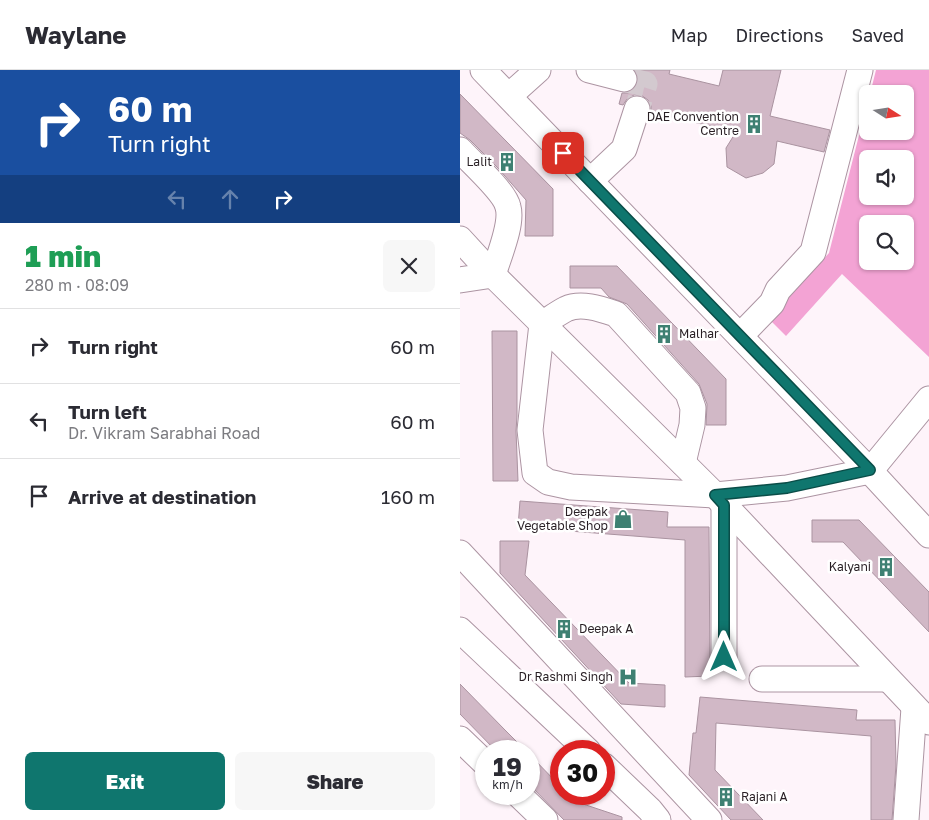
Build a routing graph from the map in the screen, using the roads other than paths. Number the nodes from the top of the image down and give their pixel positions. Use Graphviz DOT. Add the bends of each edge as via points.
graph roads {
  1 [pos="483,70"];
  2 [pos="538,70"];
  3 [pos="589,70"];
  4 [pos="860,70"];
  5 [pos="624,79"];
  6 [pos="509,96"];
  7 [pos="637,109"];
  8 [pos="460,150"];
  9 [pos="590,181"];
  10 [pos="460,239"];
  11 [pos="493,276"];
  12 [pos="460,280"];
  13 [pos="542,324"];
  14 [pos="740,336"];
  15 [pos="929,400"];
  16 [pos="683,463"];
  17 [pos="870,470"];
  18 [pos="719,500"];
  19 [pos="929,535"];
  20 [pos="460,552"];
  21 [pos="460,630"];
  22 [pos="724,657"];
  23 [pos="887,679"];
  24 [pos="762,680"];
  25 [pos="922,715"];
  26 [pos="460,739"];
  27 [pos="576,740"];
  28 [pos="475,753"];
  29 [pos="615,778"];
  30 [pos="529,805"];
  31 [pos="651,817"];
  32 [pos="545,820"];
  33 [pos="709,820"];
  34 [pos="906,820"];
  1 -- 6 [label="street"];
  2 -- 6 [label="street"];
  3 -- 5 [label="street"];
  4 -- 14 [label="street" via="813,252 778,290 772,303"];
  6 -- 9 [label="street"];
  7 -- 9 [label="street" via="624,149"];
  8 -- 11 [label="street" via="503,196 508,206 508,222"];
  9 -- 14 [label="street"];
  10 -- 11 [label="street"];
  11 -- 12 [label="street"];
  11 -- 13 [label="street"];
  13 -- 16 [label="street"];
  13 -- 16 [label="street" via="567,308 579,306 616,314 688,393 693,408 692,425"];
  13 -- 18 [label="street" via="530,430 535,474 548,482 571,487"];
  14 -- 17 [label="street"];
  15 -- 17 [label="street"];
  16 -- 18 [label="street"];
  17 -- 18 [label="street"];
  17 -- 19 [label="street"];
  18 -- 22 [label="street"];
  18 -- 23 [label="street"];
  20 -- 33 [label="street"];
  21 -- 27 [label="street"];
  23 -- 24 [label="street"];
  23 -- 25 [label="street"];
  25 -- 34 [label="street"];
  26 -- 28 [label="street"];
  29 -- 31 [label="street"];
  30 -- 32 [label="street"];
}
